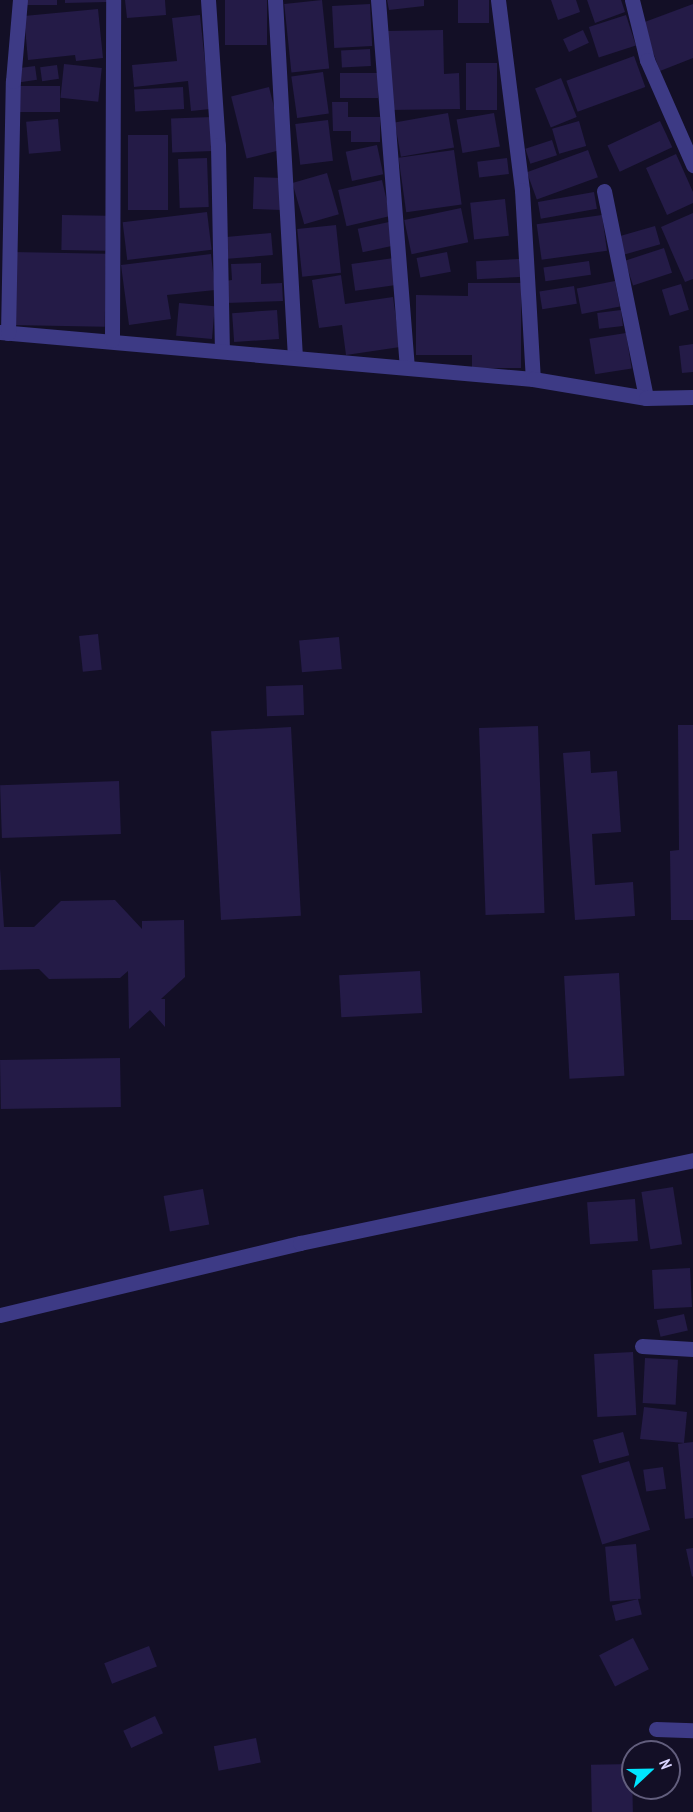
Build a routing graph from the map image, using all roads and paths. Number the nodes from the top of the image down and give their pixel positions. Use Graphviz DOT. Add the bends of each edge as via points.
graph roads {
  1 [pos="20,0"];
  2 [pos="114,0"];
  3 [pos="208,0"];
  4 [pos="275,0"];
  5 [pos="378,0"];
  6 [pos="498,0"];
  7 [pos="632,0"];
  8 [pos="693,165"];
  9 [pos="604,191"];
  10 [pos="4,333"];
  11 [pos="112,340"];
  12 [pos="222,350"];
  13 [pos="295,357"];
  14 [pos="407,367"];
  15 [pos="533,379"];
  16 [pos="693,397"];
  17 [pos="646,398"];
  18 [pos="693,1160"];
  19 [pos="0,1315"];
  20 [pos="642,1346"];
  21 [pos="693,1349"];
  22 [pos="656,1729"];
  23 [pos="693,1730"];
  1 -- 10 [label="street" via="13,81"];
  2 -- 11 [label="street"];
  3 -- 12 [label="street" via="218,145"];
  4 -- 13 [label="street"];
  5 -- 14 [label="street"];
  6 -- 15 [label="street" via="522,190"];
  7 -- 8 [label="street" via="647,60"];
  9 -- 17 [label="street"];
  10 -- 11 [label="street"];
  11 -- 12 [label="street"];
  12 -- 13 [label="street"];
  13 -- 14 [label="street"];
  14 -- 15 [label="street"];
  15 -- 17 [label="street"];
  16 -- 17 [label="street"];
  18 -- 19 [label="street" via="300,1243"];
  20 -- 21 [label="street"];
  22 -- 23 [label="street"];
}
